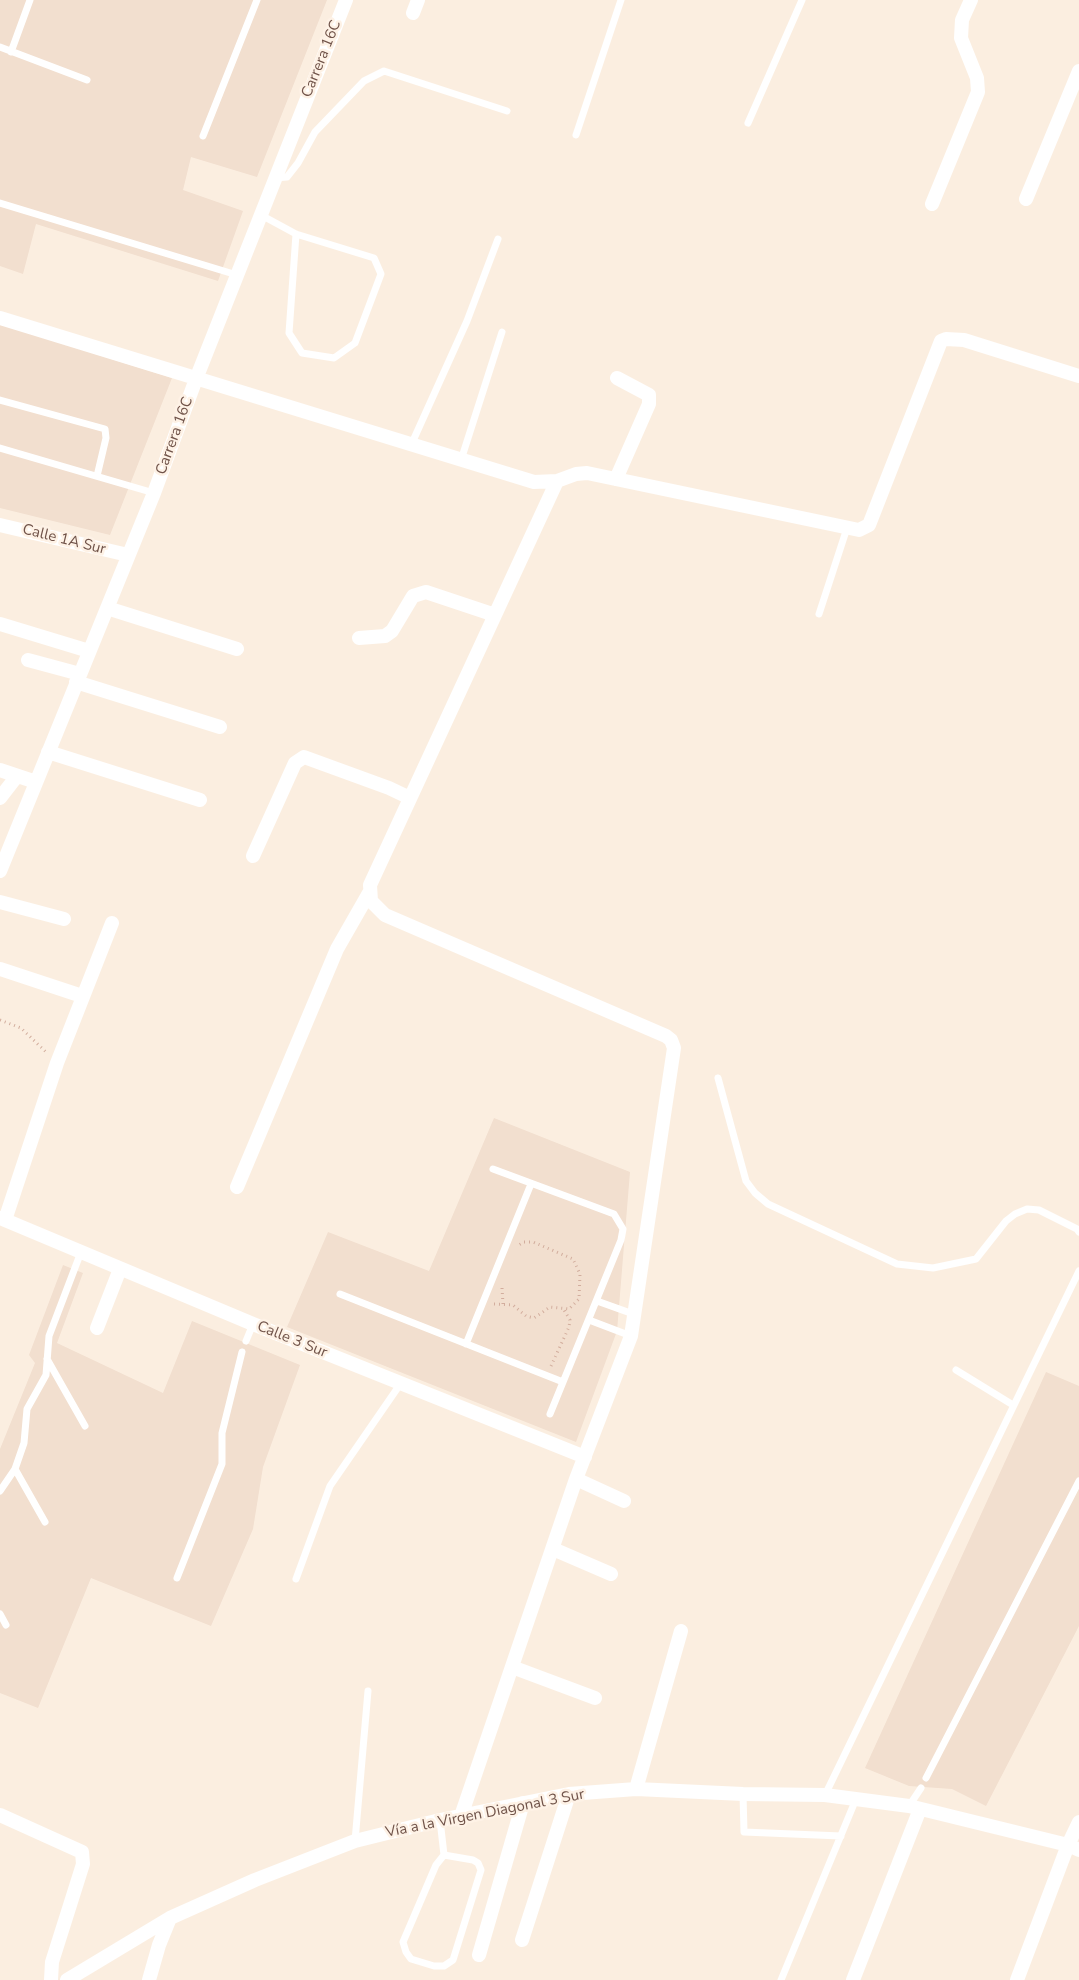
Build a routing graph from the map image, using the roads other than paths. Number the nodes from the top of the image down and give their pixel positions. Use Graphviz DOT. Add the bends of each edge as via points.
graph roads {
  1 [pos="30,0"];
  2 [pos="257,0"];
  3 [pos="346,0"];
  4 [pos="621,0"];
  5 [pos="802,0"];
  6 [pos="970,0"];
  7 [pos="0,48"];
  8 [pos="11,52"];
  9 [pos="1079,72"];
  10 [pos="87,80"];
  11 [pos="507,111"];
  12 [pos="748,122"];
  13 [pos="576,134"];
  14 [pos="203,136"];
  15 [pos="275,178"];
  16 [pos="1026,199"];
  17 [pos="0,203"];
  18 [pos="932,204"];
  19 [pos="261,215"];
  20 [pos="296,234"];
  21 [pos="498,239"];
  22 [pos="237,275"];
  23 [pos="0,318"];
  24 [pos="502,332"];
  25 [pos="1079,376"];
  26 [pos="617,378"];
  27 [pos="196,379"];
  28 [pos="0,400"];
  29 [pos="412,443"];
  30 [pos="0,448"];
  31 [pos="462,460"];
  32 [pos="97,476"];
  33 [pos="616,479"];
  34 [pos="557,482"];
  35 [pos="154,493"];
  36 [pos="0,524"];
  37 [pos="847,528"];
  38 [pos="128,555"];
  39 [pos="107,608"];
  40 [pos="819,614"];
  41 [pos="495,615"];
  42 [pos="0,624"];
  43 [pos="359,638"];
  44 [pos="237,649"];
  45 [pos="89,651"];
  46 [pos="28,660"];
  47 [pos="78,678"];
  48 [pos="220,727"];
  49 [pos="48,752"];
  50 [pos="0,770"];
  51 [pos="17,776"];
  52 [pos="36,782"];
  53 [pos="0,798"];
  54 [pos="410,798"];
  55 [pos="200,800"];
  56 [pos="253,856"];
  57 [pos="0,871"];
  58 [pos="369,893"];
  59 [pos="0,902"];
  60 [pos="64,919"];
  61 [pos="112,924"];
  62 [pos="0,969"];
  63 [pos="82,996"];
  64 [pos="718,1078"];
  65 [pos="493,1169"];
  66 [pos="531,1184"];
  67 [pos="237,1187"];
  68 [pos="3,1219"];
  69 [pos="1079,1232"];
  70 [pos="81,1252"];
  71 [pos="120,1269"];
  72 [pos="1079,1271"];
  73 [pos="340,1294"];
  74 [pos="597,1301"];
  75 [pos="636,1315"];
  76 [pos="589,1320"];
  77 [pos="253,1324"];
  78 [pos="97,1328"];
  79 [pos="631,1336"];
  80 [pos="246,1341"];
  81 [pos="466,1344"];
  82 [pos="242,1352"];
  83 [pos="47,1359"];
  84 [pos="956,1370"];
  85 [pos="563,1382"];
  86 [pos="401,1383"];
  87 [pos="1013,1405"];
  88 [pos="550,1414"];
  89 [pos="85,1426"];
  90 [pos="586,1457"];
  91 [pos="15,1469"];
  92 [pos="576,1479"];
  93 [pos="1079,1481"];
  94 [pos="0,1490"];
  95 [pos="624,1501"];
  96 [pos="45,1522"];
  97 [pos="553,1549"];
  98 [pos="611,1574"];
  99 [pos="177,1578"];
  100 [pos="296,1579"];
  101 [pos="0,1614"];
  102 [pos="6,1625"];
  103 [pos="680,1631"];
  104 [pos="512,1667"];
  105 [pos="368,1690"];
  106 [pos="595,1698"];
  107 [pos="926,1778"];
  108 [pos="921,1788"];
  109 [pos="636,1789"];
  110 [pos="569,1794"];
  111 [pos="743,1794"];
  112 [pos="825,1795"];
  113 [pos="856,1799"];
  114 [pos="523,1803"];
  115 [pos="915,1807"];
  116 [pos="0,1815"];
  117 [pos="461,1816"];
  118 [pos="440,1820"];
  119 [pos="1079,1822"];
  120 [pos="841,1836"];
  121 [pos="355,1841"];
  122 [pos="1074,1848"];
  123 [pos="444,1855"];
  124 [pos="170,1918"];
  125 [pos="522,1940"];
  126 [pos="479,1955"];
  127 [pos="51,1980"];
  128 [pos="67,1980"];
  129 [pos="149,1980"];
  130 [pos="781,1980"];
  131 [pos="853,1980"];
  132 [pos="1017,1980"];
  1 -- 8 [label="lane"];
  2 -- 14 [label="lane"];
  3 -- 15 [label="street, Carrera 16C"];
  4 -- 13 [label="lane"];
  5 -- 12 [label="lane"];
  6 -- 18 [label="street" via="962,20 961,38 977,78 978,92"];
  7 -- 8 [label="lane"];
  8 -- 10 [label="lane"];
  9 -- 16 [label="street"];
  11 -- 15 [label="lane" via="384,71 364,81 315,132 287,177"];
  15 -- 19 [label="street, Carrera 16C"];
  17 -- 22 [label="lane"];
  19 -- 20 [label="lane"];
  19 -- 22 [label="street, Carrera 16C"];
  20 -- 20 [label="lane" via="289,333 302,353 334,358 355,343 381,274 374,258"];
  21 -- 29 [label="lane" via="467,321"];
  22 -- 27 [label="street, Carrera 16C"];
  23 -- 27 [label="street"];
  24 -- 31 [label="lane"];
  25 -- 37 [label="street" via="964,340 946,339 941,342 869,525 864,529"];
  26 -- 33 [label="street" via="649,394 649,404"];
  27 -- 29 [label="street"];
  27 -- 35 [label="street, Carrera 16C"];
  28 -- 32 [label="lane" via="105,429"];
  29 -- 31 [label="street"];
  30 -- 32 [label="lane"];
  31 -- 34 [label="street" via="534,482"];
  32 -- 35 [label="lane"];
  33 -- 34 [label="street" via="587,473"];
  33 -- 37 [label="street"];
  34 -- 41 [label="street"];
  35 -- 38 [label="street, Carrera 16C"];
  36 -- 38 [label="street, Calle 1A Sur"];
  37 -- 40 [label="lane"];
  38 -- 39 [label="street, Carrera 16C"];
  39 -- 44 [label="street"];
  39 -- 45 [label="street, Carrera 16C"];
  41 -- 43 [label="street" via="426,592 413,596 392,631 385,636"];
  41 -- 54 [label="street"];
  42 -- 45 [label="street"];
  45 -- 47 [label="street, Carrera 16C"];
  46 -- 47 [label="street"];
  47 -- 48 [label="street"];
  47 -- 49 [label="street, Carrera 16C"];
  49 -- 52 [label="street, Carrera 16C"];
  49 -- 55 [label="street"];
  50 -- 51 [label="street"];
  51 -- 52 [label="street"];
  51 -- 53 [label="street"];
  52 -- 57 [label="street, Carrera 16C"];
  54 -- 56 [label="street" via="304,757 295,763"];
  54 -- 58 [label="street"];
  58 -- 67 [label="street" via="337,949"];
  58 -- 75 [label="street" via="371,901 385,915 671,1040 674,1048"];
  59 -- 60 [label="street"];
  61 -- 63 [label="street"];
  62 -- 63 [label="street"];
  63 -- 68 [label="street"];
  64 -- 69 [label="lane" via="746,1181 755,1193 768,1204 897,1264 933,1268 976,1259 1006,1221 1027,1209 1040,1210 1077,1228"];
  65 -- 66 [label="lane"];
  66 -- 74 [label="lane" via="614,1214 622,1223 623,1235"];
  66 -- 81 [label="lane"];
  68 -- 70 [label="street, Calle 3 Sur"];
  70 -- 71 [label="street, Calle 3 Sur"];
  70 -- 83 [label="lane" via="49,1336"];
  71 -- 77 [label="street, Calle 3 Sur"];
  71 -- 78 [label="street"];
  72 -- 87 [label="lane"];
  73 -- 81 [label="lane"];
  74 -- 75 [label="lane"];
  74 -- 76 [label="lane"];
  75 -- 79 [label="street"];
  76 -- 79 [label="lane"];
  76 -- 85 [label="lane"];
  77 -- 80 [label="lane"];
  77 -- 86 [label="street, Calle 3 Sur"];
  79 -- 90 [label="street"];
  81 -- 85 [label="lane"];
  82 -- 99 [label="lane" via="222,1433 222,1464"];
  83 -- 89 [label="lane"];
  83 -- 91 [label="lane" via="46,1375 27,1409 24,1443"];
  84 -- 87 [label="lane"];
  85 -- 88 [label="lane"];
  86 -- 90 [label="street, Calle 3 Sur"];
  86 -- 100 [label="lane" via="330,1486"];
  87 -- 112 [label="lane"];
  90 -- 92 [label="street"];
  91 -- 94 [label="lane"];
  91 -- 96 [label="lane"];
  92 -- 95 [label="street"];
  92 -- 97 [label="street"];
  93 -- 107 [label="lane"];
  97 -- 98 [label="street"];
  97 -- 104 [label="street"];
  101 -- 102 [label="lane"];
  103 -- 109 [label="street"];
  104 -- 106 [label="street"];
  104 -- 117 [label="street"];
  105 -- 121 [label="lane"];
  108 -- 115 [label="lane"];
  109 -- 110 [label="street, Vía a la Virgen Diagonal 3 Sur"];
  109 -- 111 [label="street, Vía a la Virgen Diagonal 3 Sur"];
  110 -- 114 [label="street, Vía a la Virgen Diagonal 3 Sur"];
  110 -- 125 [label="street"];
  111 -- 112 [label="street, Vía a la Virgen Diagonal 3 Sur"];
  111 -- 120 [label="lane" via="744,1832"];
  112 -- 113 [label="street, Vía a la Virgen Diagonal 3 Sur"];
  113 -- 115 [label="street, Vía a la Virgen Diagonal 3 Sur"];
  113 -- 120 [label="lane"];
  114 -- 117 [label="street, Vía a la Virgen Diagonal 3 Sur"];
  114 -- 126 [label="street"];
  115 -- 122 [label="street, Vía a la Virgen Diagonal 3 Sur"];
  115 -- 131 [label="street"];
  116 -- 127 [label="street" via="82,1852 84,1864 52,1962"];
  117 -- 118 [label="street, Vía a la Virgen Diagonal 3 Sur"];
  118 -- 121 [label="street, Vía a la Virgen Diagonal 3 Sur"];
  118 -- 123 [label="lane"];
  119 -- 122 [label="street"];
  120 -- 130 [label="lane"];
  121 -- 124 [label="street, Vía a la Virgen Diagonal 3 Sur"];
  122 -- 132 [label="street"];
  123 -- 123 [label="lane" via="436,1865 403,1942 411,1959 434,1966 444,1966 453,1960 481,1870 473,1860"];
  124 -- 128 [label="street, Vía a la Virgen Diagonal 3 Sur"];
  124 -- 129 [label="street"];
}
